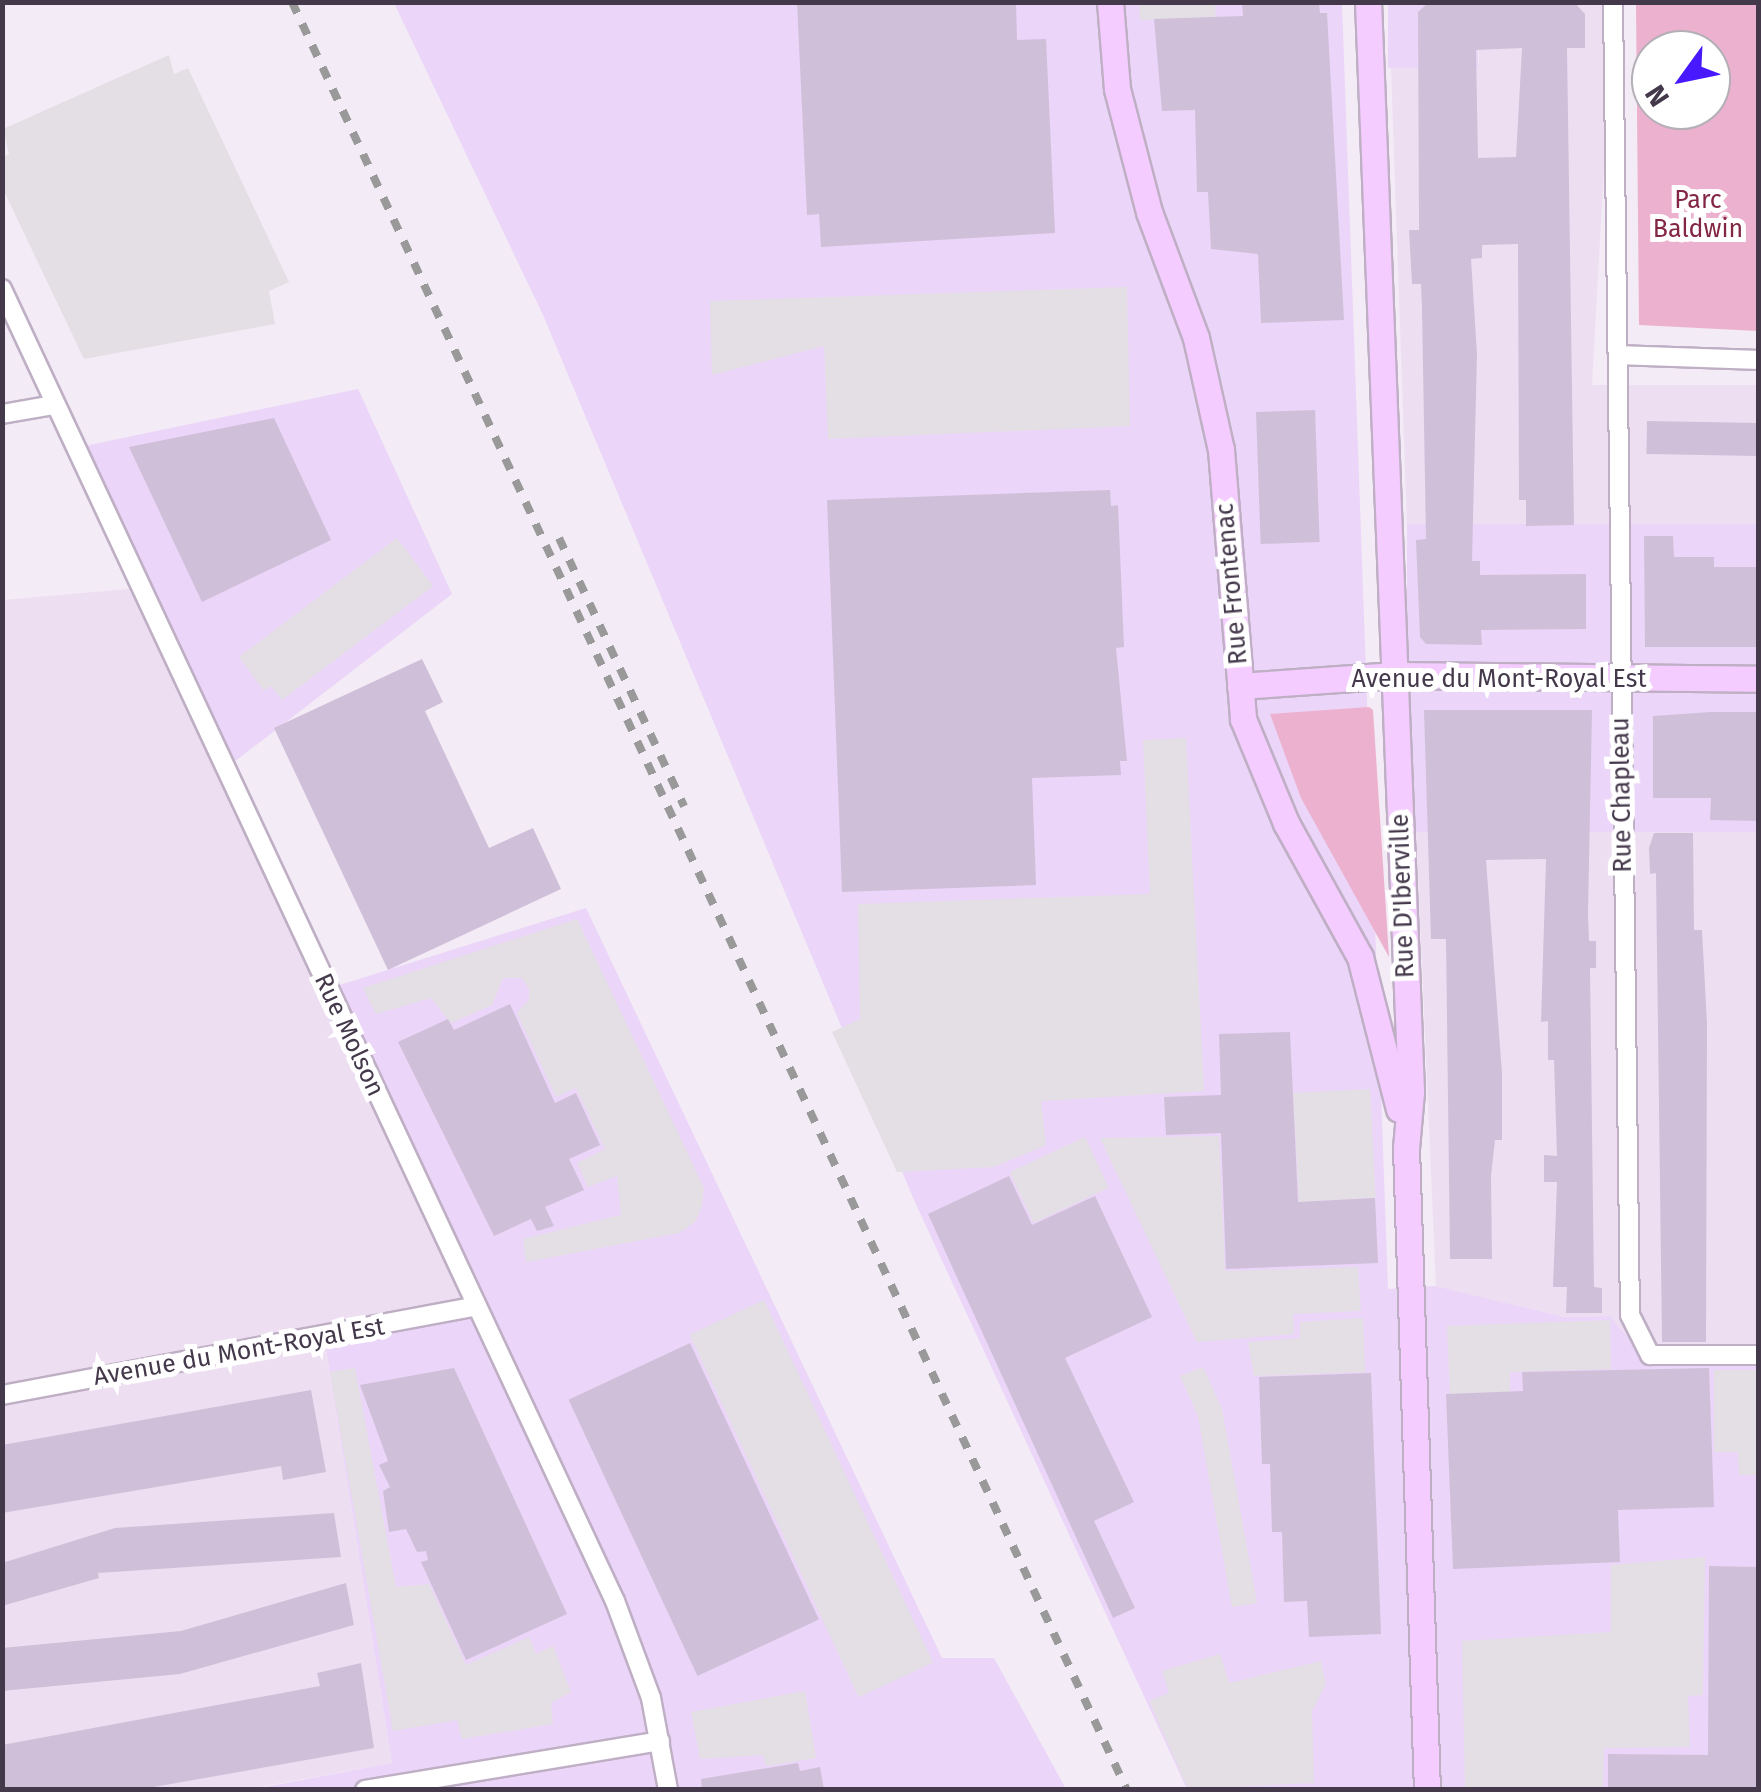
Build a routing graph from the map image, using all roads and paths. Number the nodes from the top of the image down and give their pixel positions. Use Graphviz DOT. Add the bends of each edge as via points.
graph roads {
  1 [pos="1110,2"];
  2 [pos="1368,2"];
  3 [pos="1612,2"];
  4 [pos="2,290"];
  5 [pos="1618,355"];
  6 [pos="1758,360"];
  7 [pos="54,405"];
  8 [pos="2,414"];
  9 [pos="1394,675"];
  10 [pos="1621,678"];
  11 [pos="1758,679"];
  12 [pos="1240,686"];
  13 [pos="1406,1148"];
  14 [pos="476,1306"];
  15 [pos="1758,1354"];
  16 [pos="2,1395"];
  17 [pos="660,1742"];
  18 [pos="365,1790"];
  19 [pos="668,1790"];
  20 [pos="1427,1790"];
  1 -- 12 [label="main road, Rue Frontenac" via="1117,89 1149,212 1196,338 1220,450"];
  2 -- 9 [label="main road, Rue D'Iberville"];
  3 -- 5 [label="street, Rue Chapleau"];
  4 -- 7 [label="street, Rue Molson"];
  5 -- 6 [label="street"];
  5 -- 10 [label="street, Rue Chapleau"];
  7 -- 8 [label="street"];
  7 -- 14 [label="street, Rue Molson"];
  9 -- 10 [label="main road, Avenue du Mont-Royal Est"];
  9 -- 12 [label="main road, Avenue du Mont-Royal Est"];
  9 -- 13 [label="main road, Rue D'Iberville" via="1411,1092"];
  10 -- 11 [label="main road, Avenue du Mont-Royal Est"];
  10 -- 15 [label="street, Rue Chapleau" via="1630,1315 1650,1355"];
  12 -- 13 [label="main road, Rue Frontenac" via="1243,719 1262,774 1376,999"];
  13 -- 20 [label="main road, Rue D'Iberville"];
  14 -- 16 [label="street, Avenue du Mont-Royal Est"];
  14 -- 17 [label="street, Rue Molson" via="621,1615"];
  17 -- 18 [label="street"];
  17 -- 19 [label="street, Rue Molson"];
}
